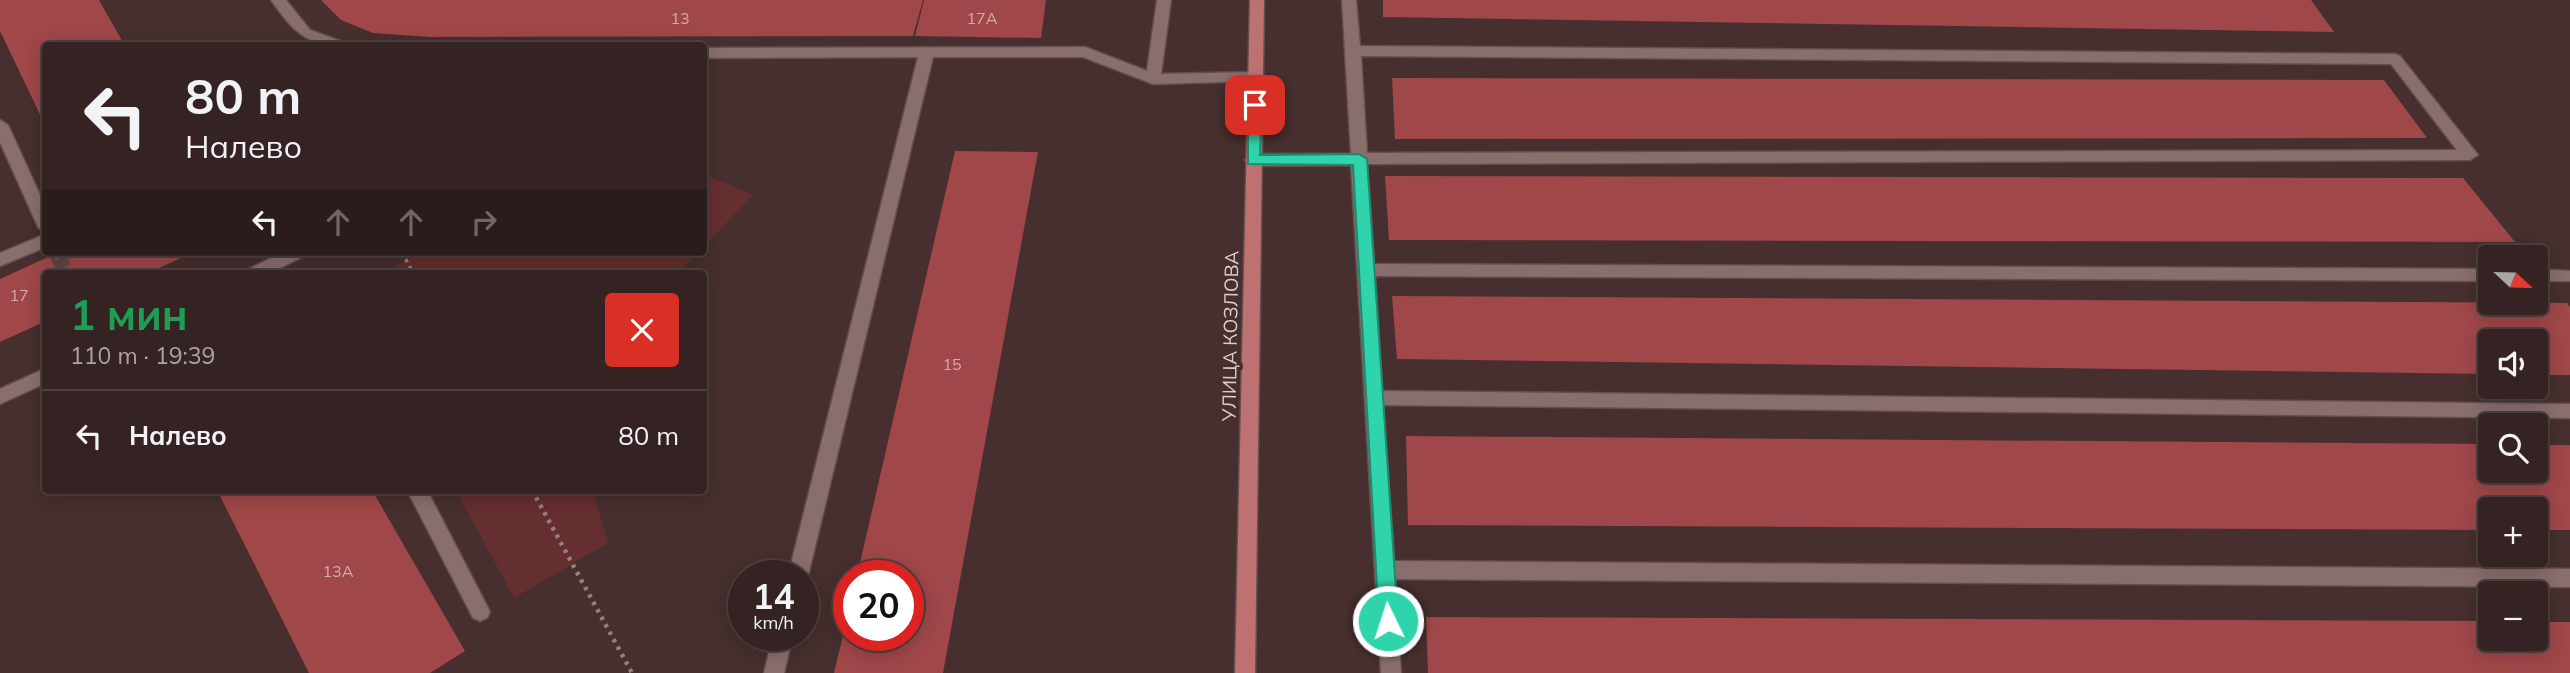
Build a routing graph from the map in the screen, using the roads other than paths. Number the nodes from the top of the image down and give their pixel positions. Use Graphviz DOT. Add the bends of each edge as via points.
graph roads {
  1 [pos="278,0"];
  2 [pos="1164,0"];
  3 [pos="1257,0"];
  4 [pos="1349,0"];
  5 [pos="334,42"];
  6 [pos="1353,51"];
  7 [pos="928,52"];
  8 [pos="707,53"];
  9 [pos="1255,77"];
  10 [pos="1153,79"];
  11 [pos="0,125"];
  12 [pos="1359,159"];
  13 [pos="1253,160"];
  14 [pos="42,218"];
  15 [pos="42,242"];
  16 [pos="290,256"];
  17 [pos="0,260"];
  18 [pos="261,270"];
  19 [pos="1366,270"];
  20 [pos="2478,275"];
  21 [pos="2548,275"];
  22 [pos="2566,275"];
  23 [pos="42,377"];
  24 [pos="0,397"];
  25 [pos="1374,398"];
  26 [pos="2570,411"];
  27 [pos="419,494"];
  28 [pos="802,560"];
  29 [pos="1385,570"];
  30 [pos="2570,578"];
  31 [pos="480,612"];
  32 [pos="779,651"];
  33 [pos="774,673"];
  34 [pos="1245,673"];
  35 [pos="1391,673"];
  1 -- 5 [label="lane" via="305,33"];
  2 -- 10 [label="lane"];
  3 -- 9 [label="main road, УЛИЦА КОЗЛОВА"];
  4 -- 6 [label="lane"];
  6 -- 12 [label="lane"];
  6 -- 12 [label="lane" via="2395,59 2470,155"];
  7 -- 8 [label="lane"];
  7 -- 10 [label="lane" via="1085,52"];
  7 -- 28 [label="lane"];
  9 -- 10 [label="lane"];
  9 -- 13 [label="main road, УЛИЦА КОЗЛОВА"];
  11 -- 14 [label="lane"];
  12 -- 13 [label="lane"];
  12 -- 19 [label="lane"];
  13 -- 34 [label="main road, УЛИЦА КОЗЛОВА"];
  15 -- 17 [label="lane"];
  16 -- 18 [label="lane"];
  19 -- 20 [label="lane"];
  19 -- 25 [label="lane"];
  21 -- 22 [label="lane"];
  23 -- 24 [label="lane"];
  25 -- 26 [label="lane"];
  25 -- 29 [label="lane"];
  27 -- 31 [label="lane"];
  29 -- 30 [label="lane"];
  29 -- 35 [label="lane"];
  32 -- 33 [label="lane"];
}
